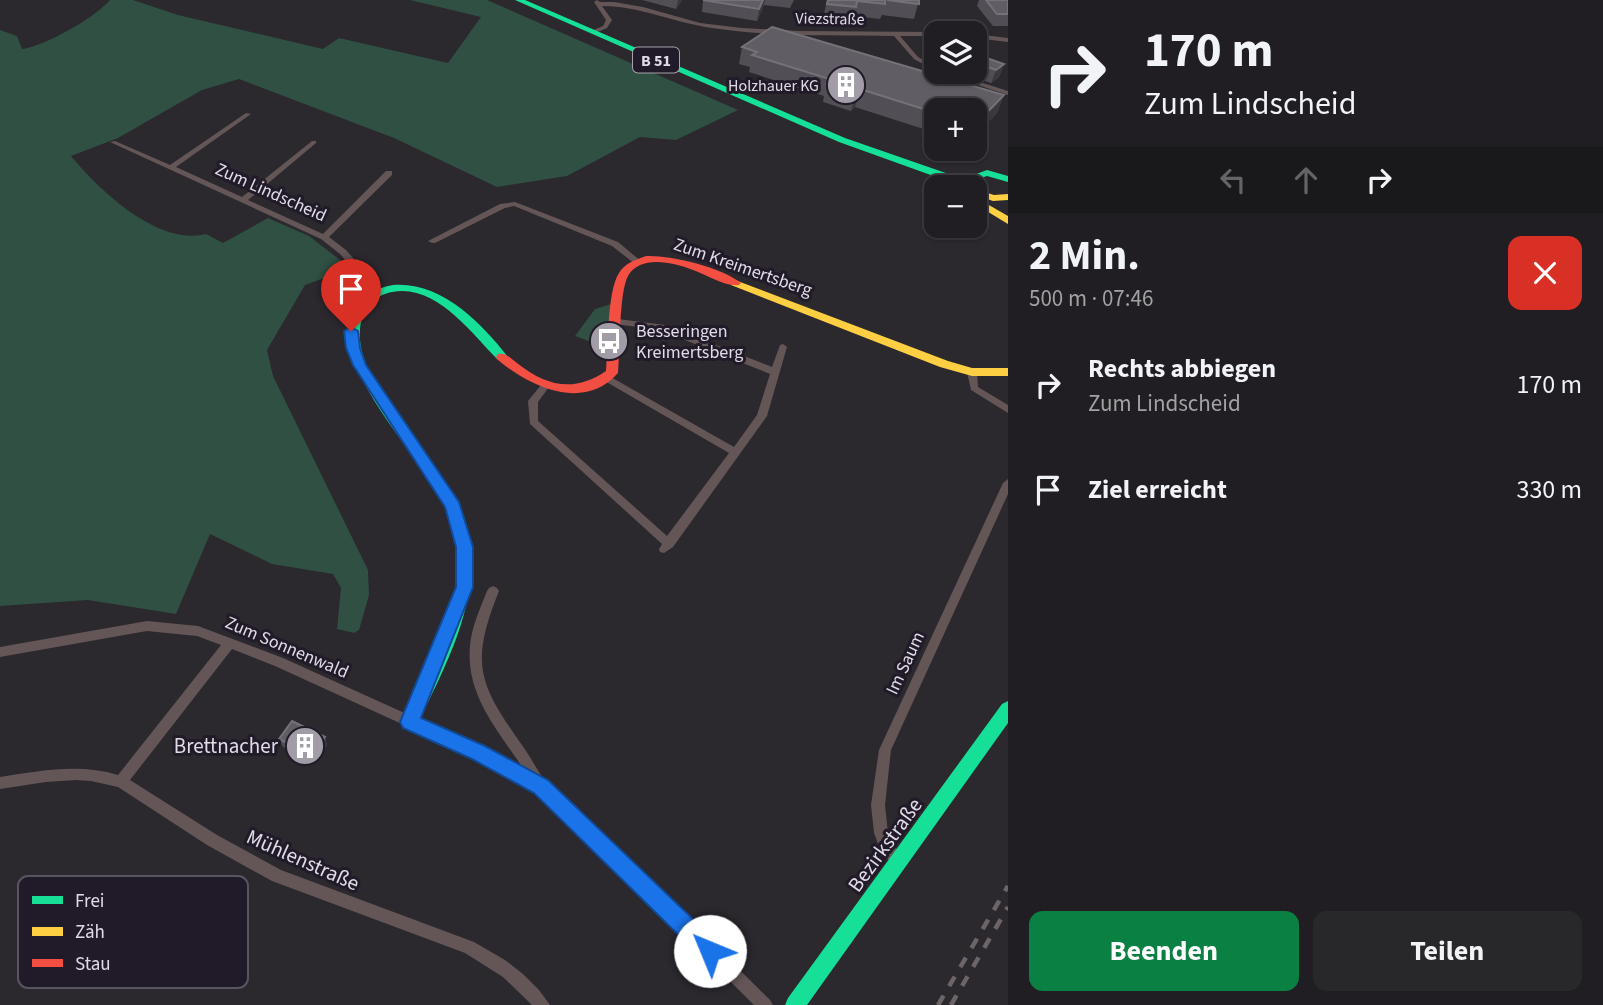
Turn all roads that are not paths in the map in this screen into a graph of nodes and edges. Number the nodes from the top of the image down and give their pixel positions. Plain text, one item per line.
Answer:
1 (519, 0) edge
2 (597, 2) edge
3 (599, 29) junction
4 (896, 34) junction
5 (924, 34) edge
6 (987, 37) edge
7 (1008, 40) edge
8 (924, 62) edge
9 (980, 84) edge
10 (1008, 93) edge
11 (248, 114) dead end
12 (113, 142) dead end
13 (314, 142) dead end
14 (883, 156) junction
15 (170, 168) junction
16 (389, 173) dead end
17 (925, 175) edge
18 (940, 175) edge
19 (985, 175) edge
20 (1008, 179) edge
21 (987, 194) edge
22 (244, 200) junction
23 (1004, 203) edge
24 (987, 208) edge
25 (1008, 221) edge
26 (324, 237) junction
27 (432, 241) dead end
28 (638, 262) junction
29 (378, 292) junction
30 (618, 322) junction
31 (783, 347) dead end
32 (775, 372) junction
33 (972, 372) junction
34 (1008, 372) edge
35 (606, 378) junction
36 (544, 387) junction
37 (1008, 410) edge
38 (735, 452) junction
39 (1008, 483) edge
40 (492, 591) dead end
41 (229, 644) junction
42 (0, 652) edge
43 (1008, 709) edge
44 (410, 722) junction
45 (121, 782) junction
46 (0, 783) edge
47 (541, 787) junction
48 (899, 862) junction
49 (542, 1005) edge
50 (765, 1005) edge
51 (795, 1005) edge

1 - 3 street, B 51
2 - 3 street
2 - 4 street, Viezstraße
3 - 14 street, B 51
4 - 5 street, Viezstraße
4 - 8 street
6 - 7 street
9 - 10 street
11 - 15 street
12 - 15 street, Zum Lindscheid
13 - 22 street
14 - 17 street, B 51
14 - 18 street, B 51
15 - 22 street, Zum Lindscheid
16 - 26 street
19 - 20 street
21 - 23 street
22 - 26 street, Zum Lindscheid
24 - 25 street
26 - 29 street, Zum Lindscheid
27 - 28 street
28 - 30 street
28 - 33 street, Zum Kreimertsberg
29 - 36 street
29 - 44 street
30 - 32 street
30 - 35 street
31 - 32 street
32 - 38 street
33 - 34 street, Zum Kreimertsberg
33 - 37 street
35 - 36 street
35 - 38 street
36 - 38 street
39 - 48 street, Im Saum
40 - 47 street, Zum Sonnenwald
41 - 42 street, Zum Sonnenwald
41 - 44 street, Zum Sonnenwald
41 - 45 street
43 - 48 street, Bezirkstraße
44 - 47 street, Zum Sonnenwald
45 - 46 street, Mühlenstraße
45 - 49 street, Mühlenstraße
47 - 50 street, Zum Sonnenwald
48 - 51 street, Bezirkstraße

